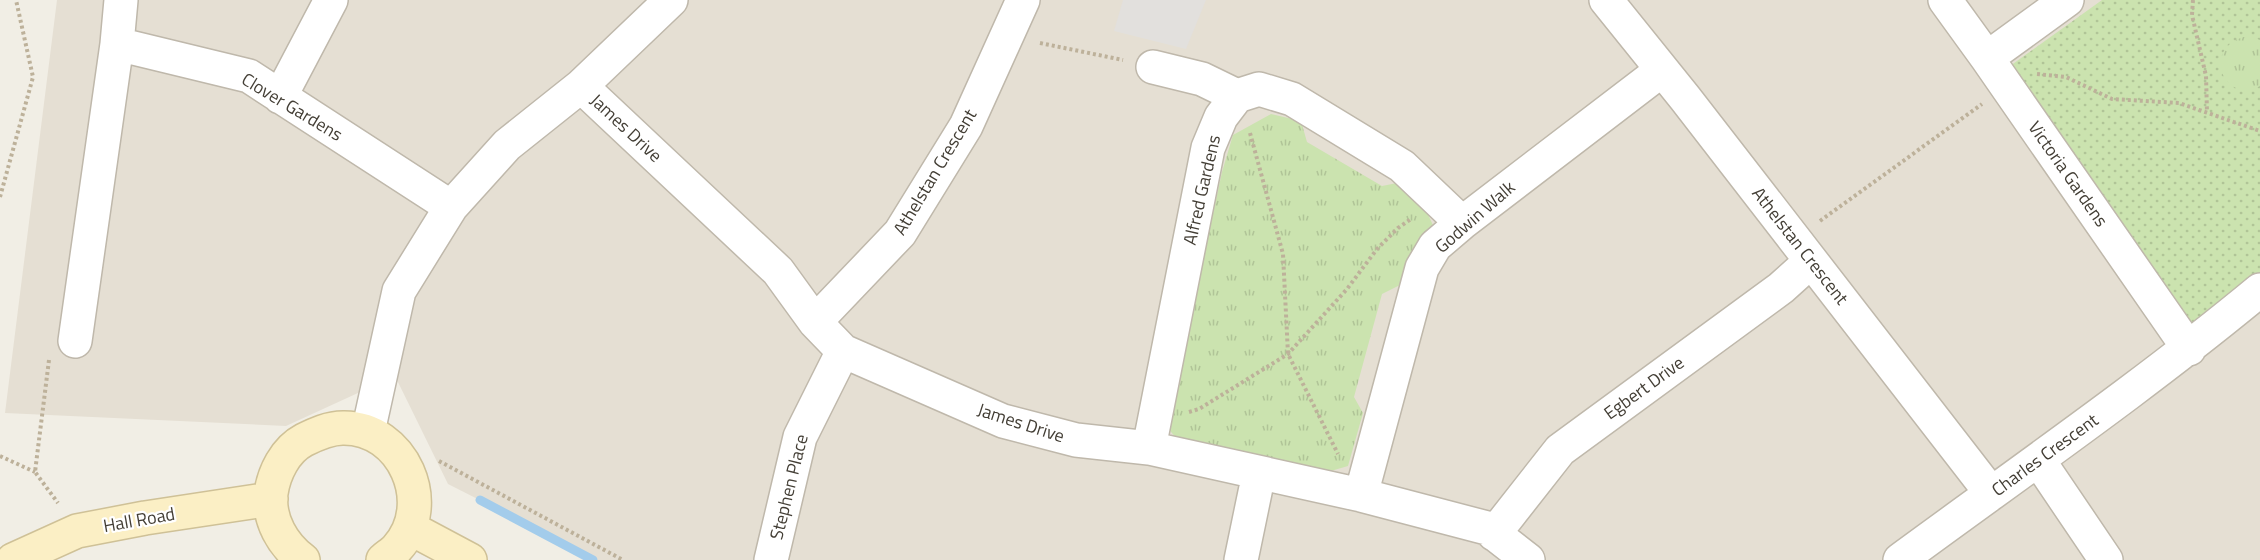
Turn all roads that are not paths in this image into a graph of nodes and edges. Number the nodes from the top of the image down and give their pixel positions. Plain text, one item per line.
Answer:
1 (121, 0) edge
2 (331, 0) edge
3 (671, 0) edge
4 (1023, 0) edge
5 (1606, 0) edge
6 (1945, 0) edge
7 (2067, 0) edge
8 (117, 44) junction
9 (1153, 67) road end
10 (1662, 70) junction
11 (1996, 71) junction
12 (581, 86) junction
13 (1237, 96) junction
14 (280, 97) junction
15 (451, 207) junction
16 (1462, 223) junction
17 (1803, 250) junction
18 (2260, 290) edge
19 (815, 322) junction
20 (75, 340) dead end
21 (2189, 349) junction
22 (843, 351) junction
23 (368, 432) junction
24 (1151, 435) junction
25 (2039, 461) junction
26 (1259, 473) junction
27 (1991, 493) junction
28 (1361, 495) junction
29 (271, 499) junction
30 (410, 528) junction
31 (1494, 534) junction
32 (13, 560) edge
33 (303, 560) edge
34 (382, 560) edge
35 (470, 560) edge
36 (771, 560) edge
37 (1241, 560) edge
38 (1528, 560) edge
39 (1900, 560) edge
40 (2106, 560) edge

1 - 8 street
2 - 14 street
3 - 12 street
4 - 19 street, Athelstan Crescent
5 - 10 street, Athelstan Crescent
6 - 11 street, Victoria Gardens
7 - 11 street
8 - 14 street, Clover Gardens
8 - 20 street
9 - 13 street
10 - 16 street, Godwin Walk
10 - 17 street, Athelstan Crescent
11 - 21 street, Victoria Gardens
12 - 15 street
12 - 19 street, James Drive
13 - 16 street
13 - 24 street, Alfred Gardens
14 - 15 street, Clover Gardens
15 - 23 street
16 - 28 street, Godwin Walk
17 - 27 street, Athelstan Crescent
17 - 31 street, Egbert Drive
18 - 21 street, Charles Crescent
19 - 22 street, James Drive
21 - 25 street, Charles Crescent
22 - 24 street, James Drive
22 - 36 street, Stephen Place
23 - 29 street
23 - 30 street
24 - 26 street, James Drive
25 - 27 street, Charles Crescent
25 - 40 street
26 - 28 street, James Drive
26 - 37 street
27 - 39 street, Charles Crescent
28 - 31 street, James Drive
29 - 32 street, Hall Road
29 - 33 street
30 - 34 street
30 - 35 street
31 - 38 street, James Drive

